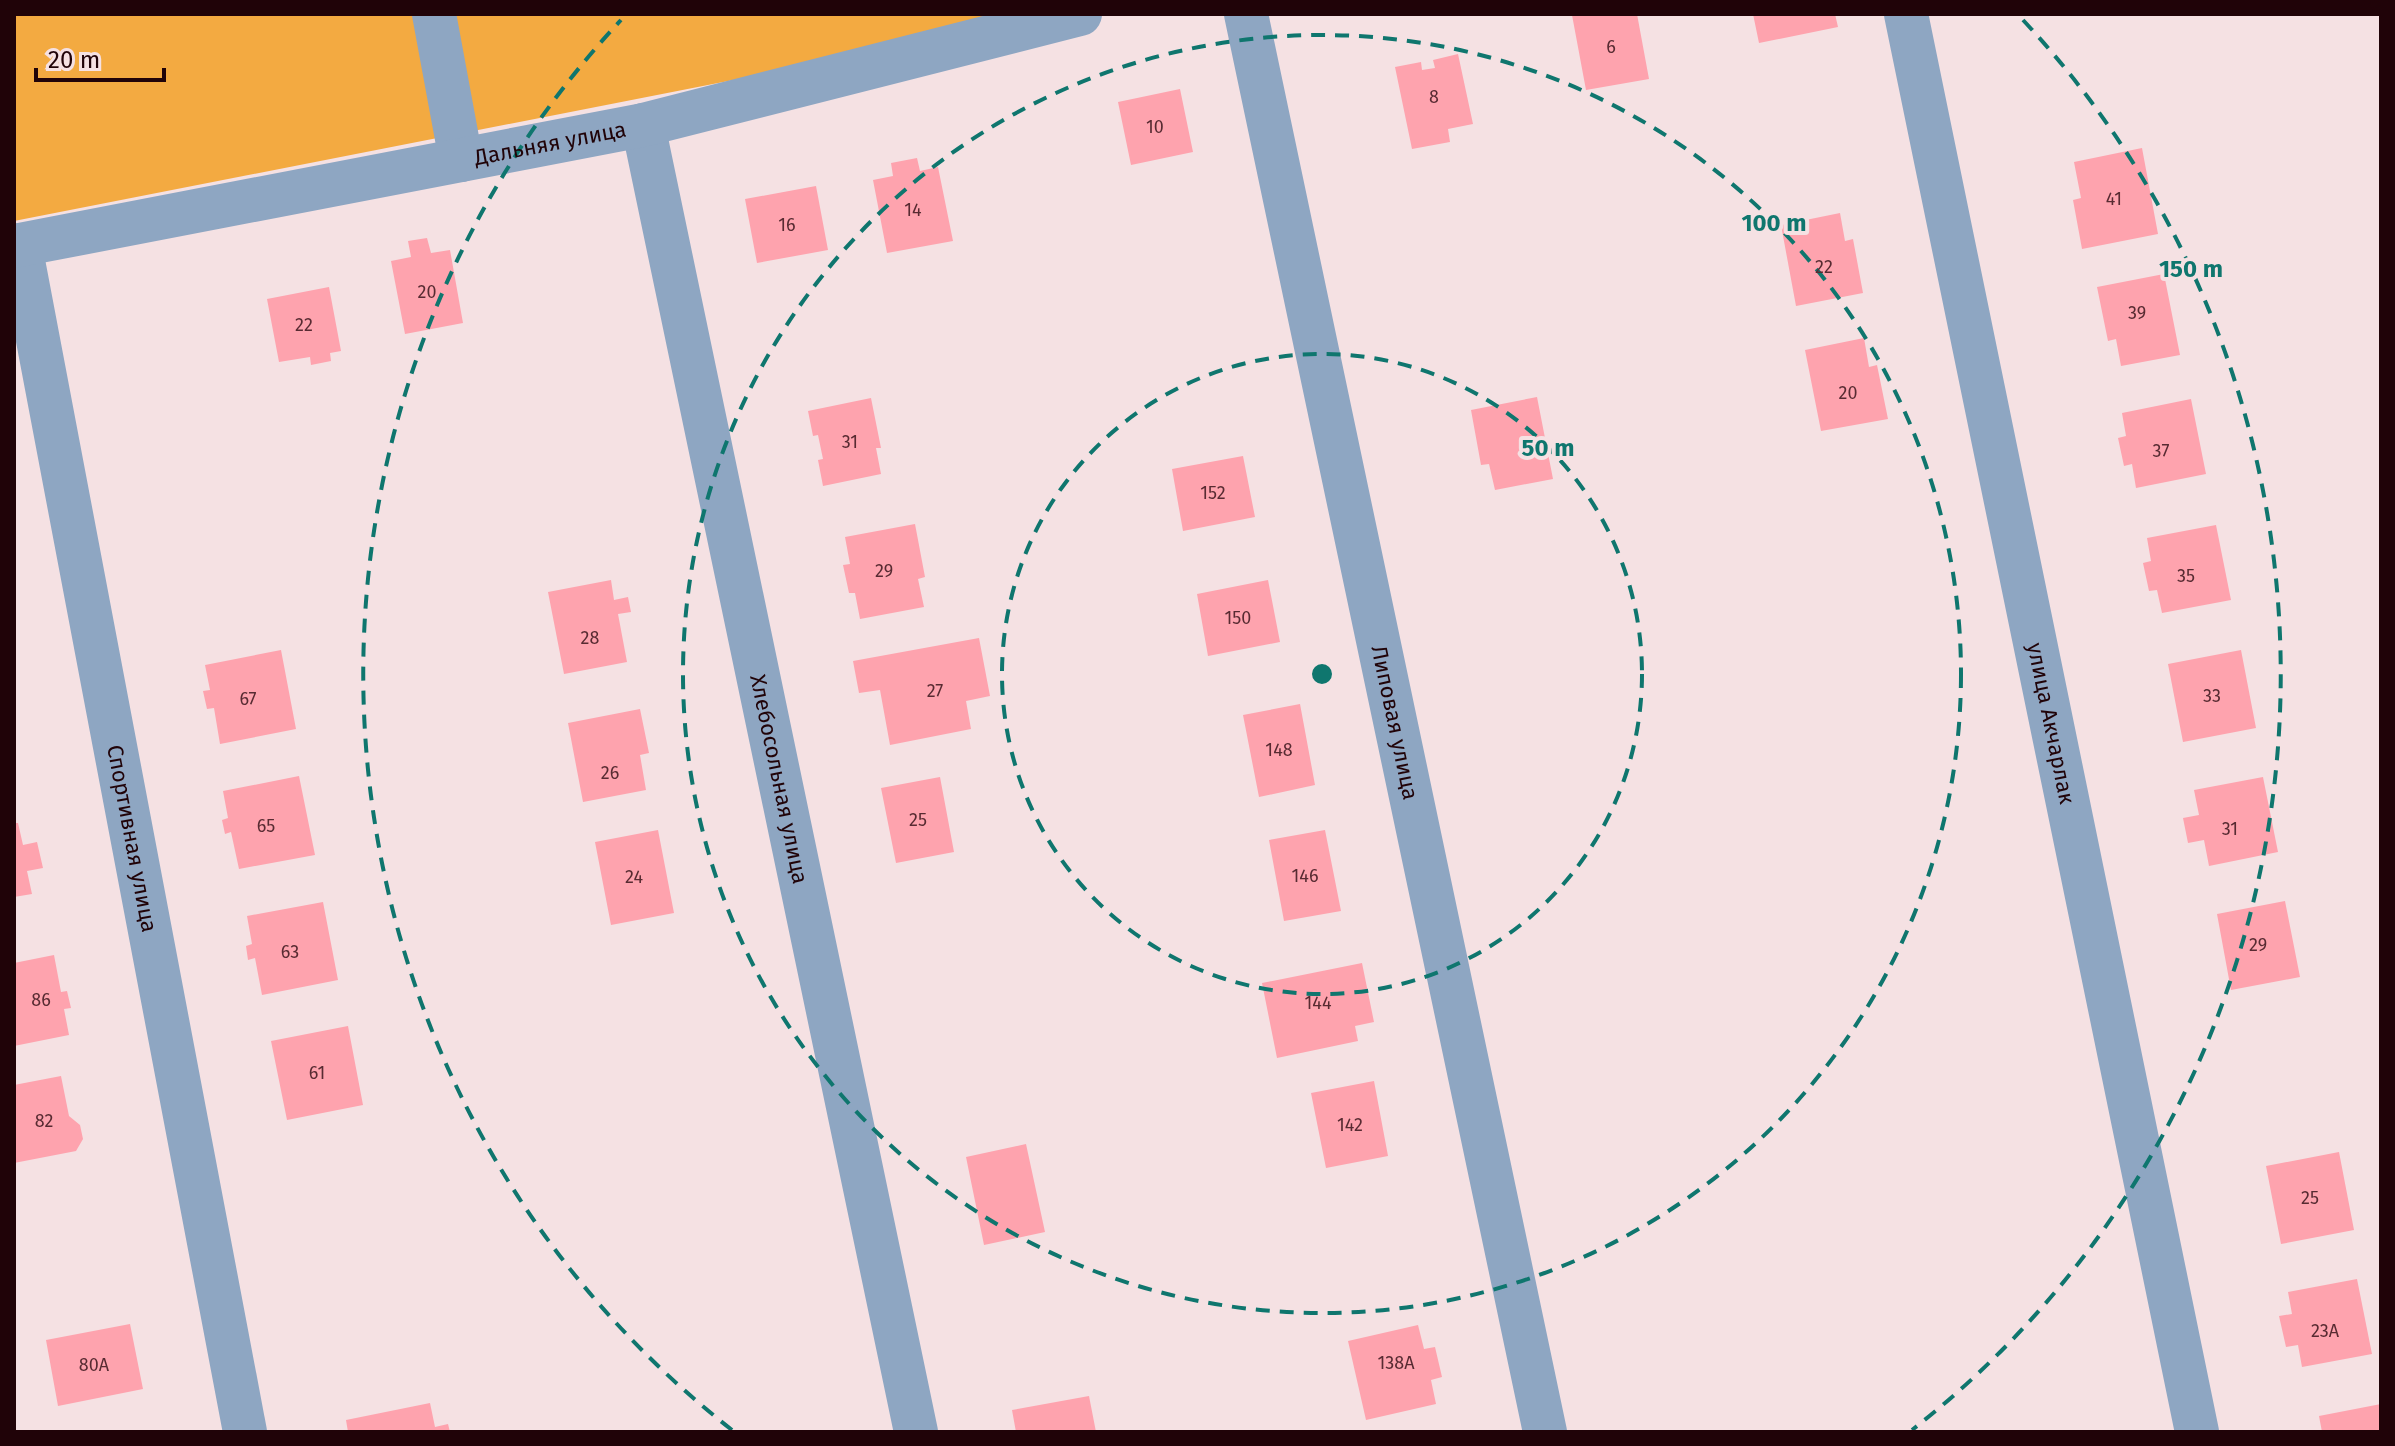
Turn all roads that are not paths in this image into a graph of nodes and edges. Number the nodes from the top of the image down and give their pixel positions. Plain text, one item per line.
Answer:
1 (434, 14) edge
2 (1246, 14) edge
3 (1906, 14) edge
4 (1075, 15) edge
5 (643, 125) junction
6 (461, 160) junction
7 (17, 246) edge
8 (245, 1432) edge
9 (916, 1432) edge
10 (1545, 1432) edge
11 (2197, 1432) edge

1 - 6 street
2 - 10 street, Липовая улица
3 - 11 street, улица Акчарлак
4 - 5 street, Дальняя улица
5 - 6 street, Дальняя улица
5 - 9 street, Хлебосольная улица
6 - 7 street, Дальняя улица
7 - 8 street, Спортивная улица

